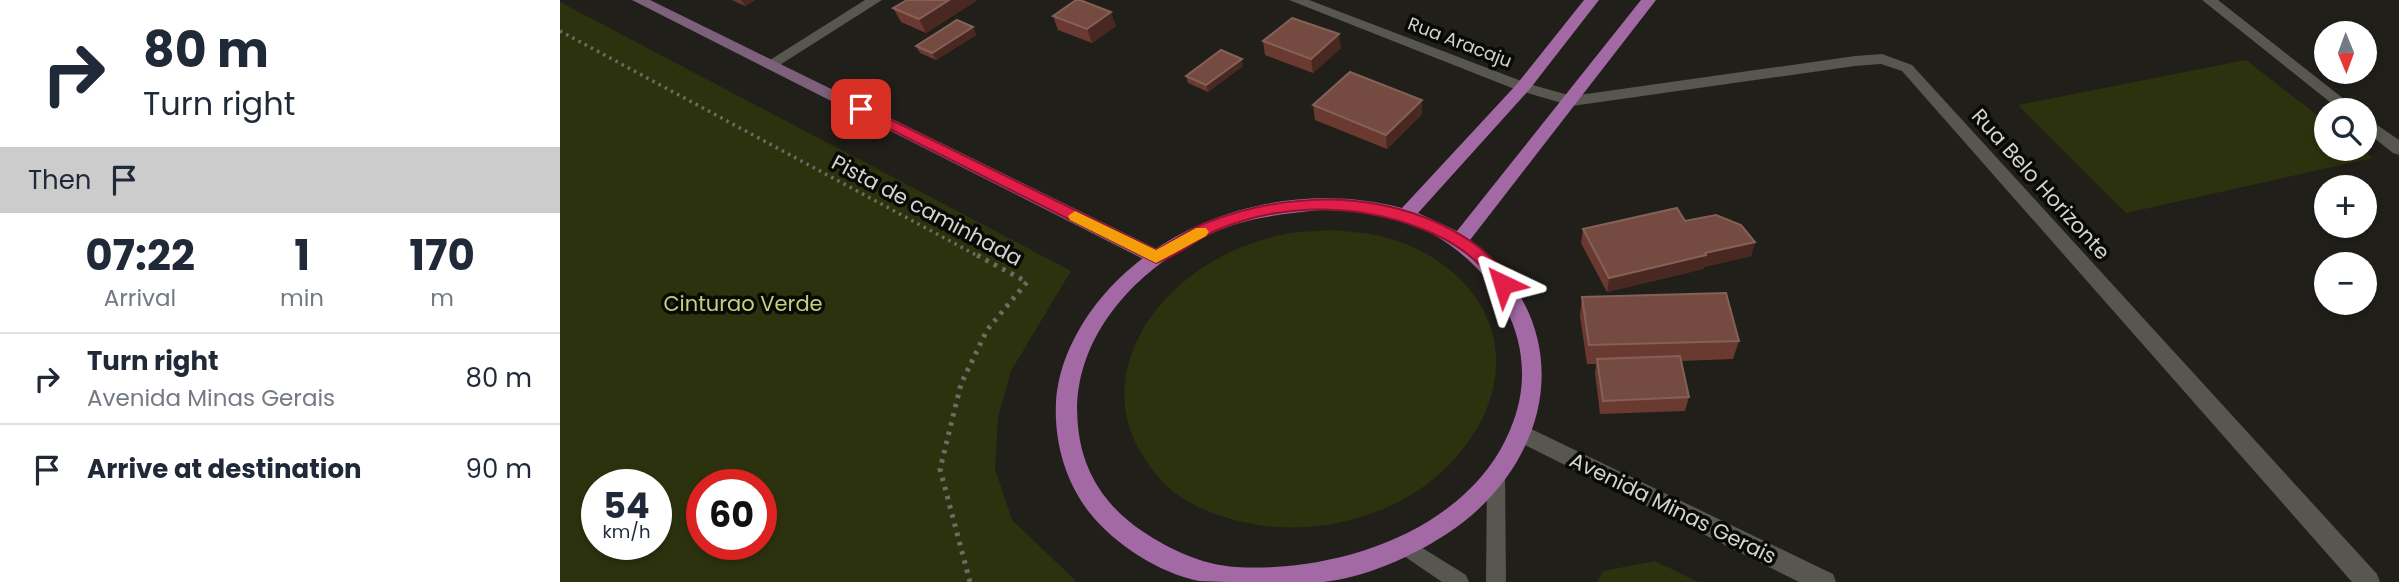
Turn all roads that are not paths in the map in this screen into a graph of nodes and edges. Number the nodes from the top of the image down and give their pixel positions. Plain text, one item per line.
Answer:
1 (639, 0) edge
2 (876, 0) edge
3 (1296, 0) edge
4 (1592, 0) edge
5 (1649, 0) edge
6 (2211, 0) edge
7 (769, 65) junction
8 (1523, 87) junction
9 (2335, 98) edge
10 (1572, 101) junction
11 (2377, 131) edge
12 (2399, 149) edge
13 (1406, 215) junction
14 (1460, 240) junction
15 (1156, 257) junction
16 (1521, 433) junction
17 (1496, 476) junction
18 (1408, 548) junction
19 (1346, 576) edge
20 (1234, 580) edge
21 (1459, 582) edge
22 (1496, 582) edge
23 (1824, 582) edge
24 (2368, 582) edge

1 - 7 main road
2 - 7 street
3 - 8 street, Rua Aracaju
4 - 8 main road
5 - 10 main road
6 - 9 street
7 - 15 main road
8 - 10 street, Rua Aracaju
8 - 13 main road
10 - 14 main road
10 - 24 street, Rua Belo Horizonte
11 - 12 street
13 - 14 main road
13 - 15 main road
14 - 16 main road
15 - 20 main road
16 - 17 main road
16 - 23 street, Avenida Minas Gerais
17 - 18 main road
17 - 22 lane
18 - 19 main road
18 - 21 lane
19 - 20 main road

